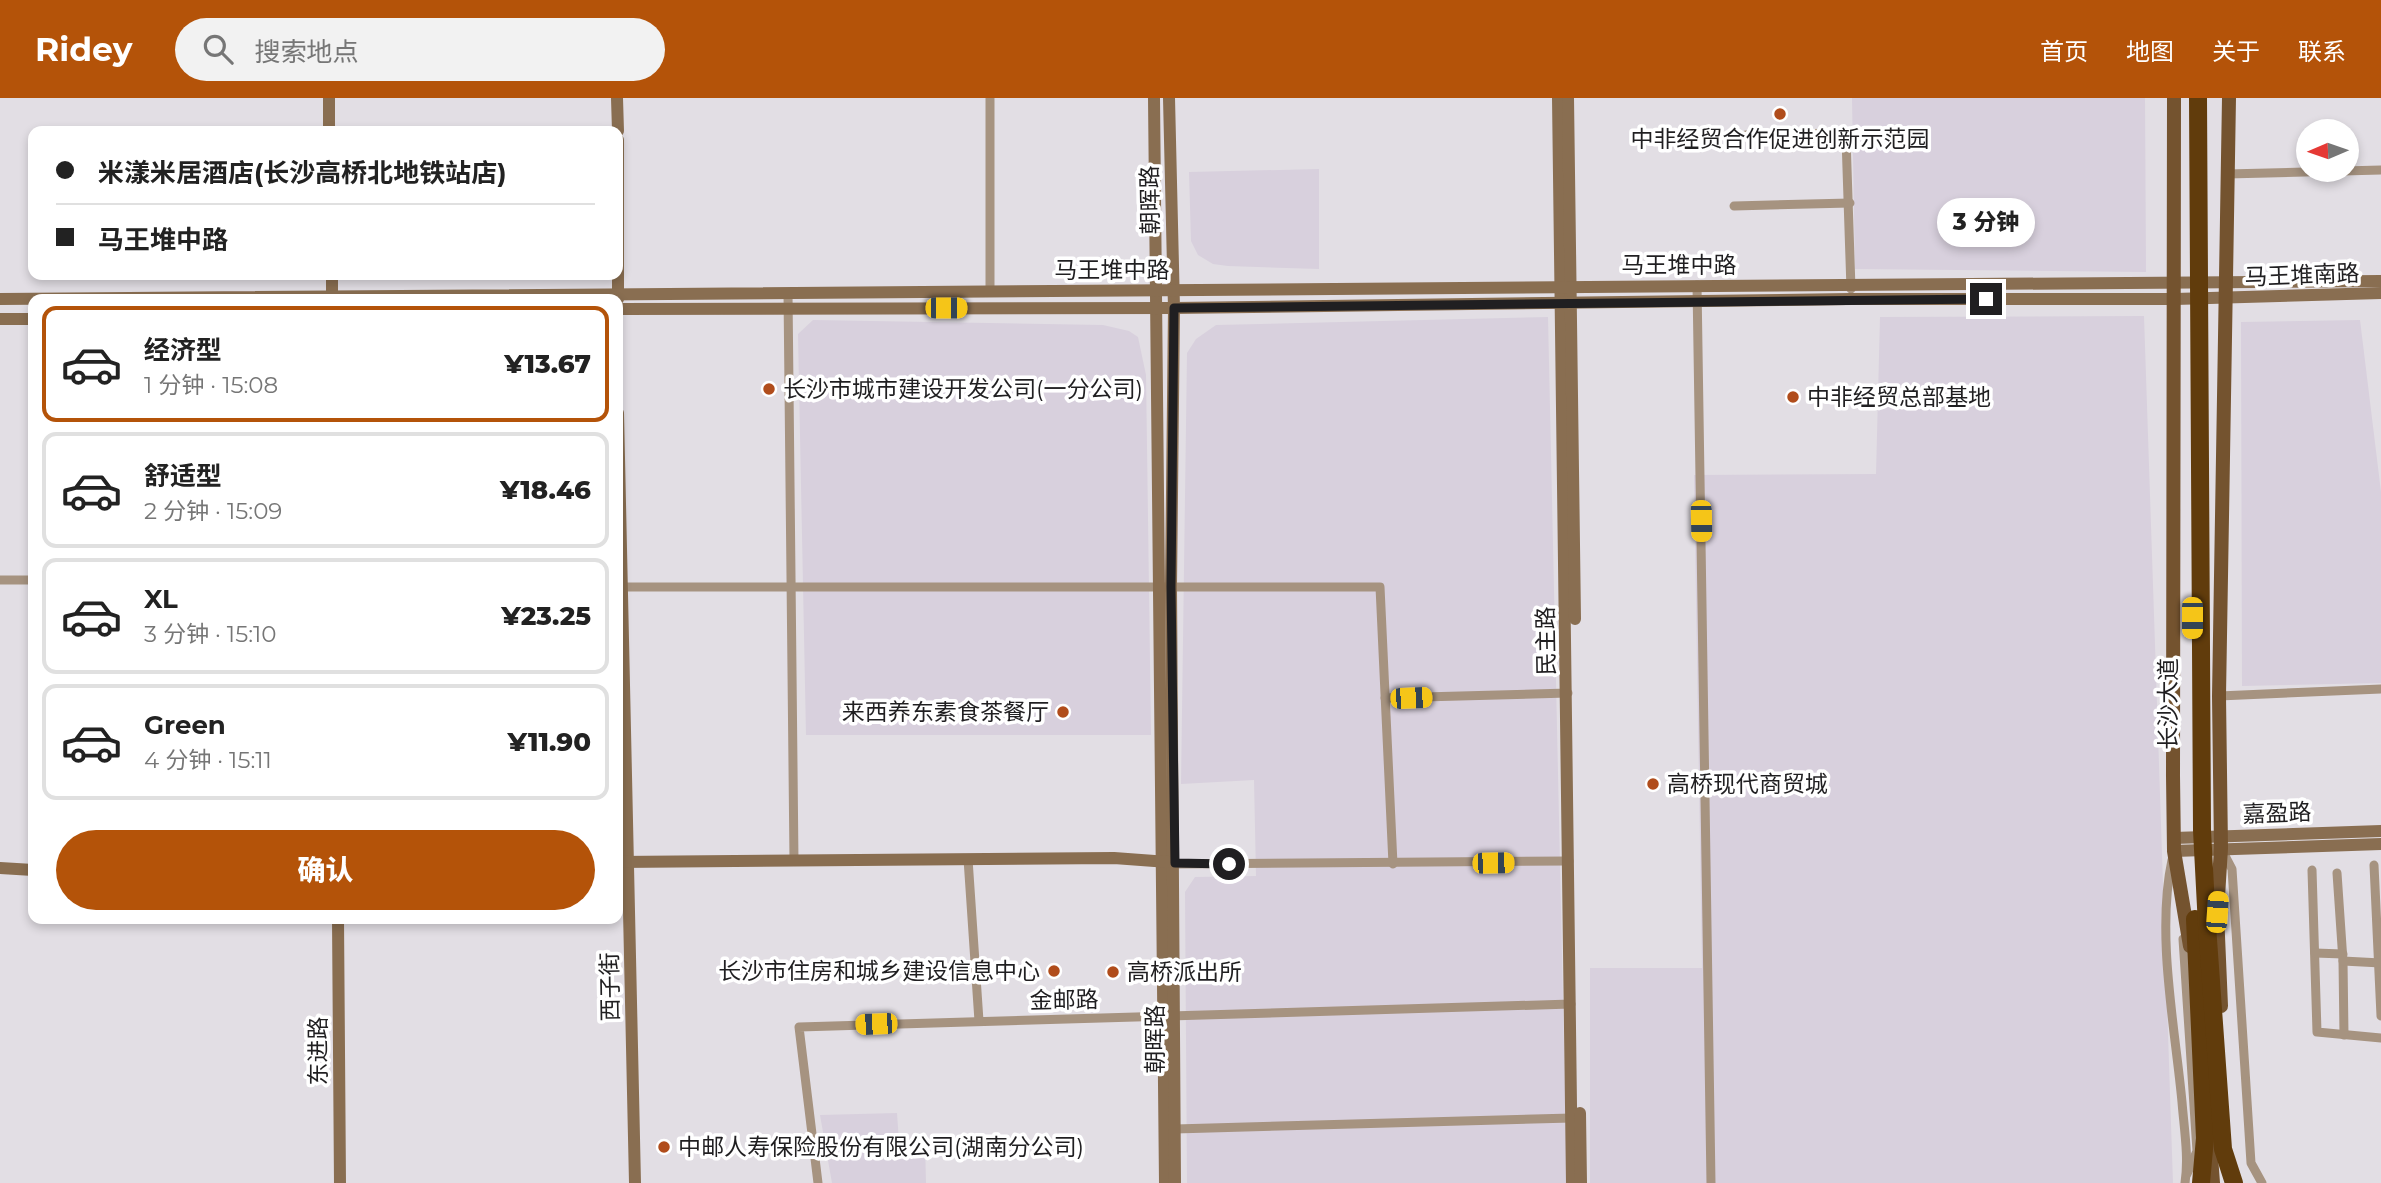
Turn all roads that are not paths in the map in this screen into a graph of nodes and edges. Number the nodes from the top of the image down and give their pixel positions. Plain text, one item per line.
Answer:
1 (329, 98) edge
2 (617, 98) edge
3 (990, 98) edge
4 (1153, 98) edge
5 (1169, 98) edge
6 (1558, 98) edge
7 (1568, 98) edge
8 (2174, 98) edge
9 (2189, 98) edge
10 (2199, 98) edge
11 (2229, 98) edge
12 (330, 126) edge
13 (618, 126) edge
14 (1745, 135) dead end
15 (2381, 170) edge
16 (2227, 174) junction
17 (1850, 204) junction
18 (1734, 206) dead end
19 (2381, 281) edge
20 (1851, 284) junction
21 (1697, 285) junction
22 (1566, 287) junction
23 (1157, 290) junction
24 (1172, 290) junction
25 (2224, 290) junction
26 (990, 291) junction
27 (2174, 291) junction
28 (789, 293) junction
29 (2381, 293) edge
30 (623, 297) edge
31 (0, 299) edge
32 (28, 299) edge
33 (1850, 299) junction
34 (1698, 301) junction
35 (1566, 302) junction
36 (789, 308) junction
37 (1156, 308) junction
38 (1174, 308) junction
39 (623, 309) edge
40 (28, 318) edge
41 (0, 319) edge
42 (0, 580) edge
43 (28, 580) edge
44 (793, 584) junction
45 (623, 587) edge
46 (1165, 587) junction
47 (2381, 689) edge
48 (1568, 693) junction
49 (2219, 696) junction
50 (1385, 698) junction
51 (2381, 831) edge
52 (2221, 842) junction
53 (2381, 844) edge
54 (2174, 845) junction
55 (968, 859) junction
56 (1160, 860) junction
57 (794, 861) junction
58 (623, 862) edge
59 (1569, 862) junction
60 (1175, 863) junction
61 (1392, 864) junction
62 (2374, 865) dead end
63 (0, 869) edge
64 (28, 870) edge
65 (2312, 870) dead end
66 (2337, 873) dead end
67 (2181, 902) junction
68 (2201, 923) junction
69 (338, 924) edge
70 (2315, 953) junction
71 (2343, 958) junction
72 (2381, 963) edge
73 (2196, 982) junction
74 (1572, 1003) junction
75 (2381, 1016) edge
76 (1170, 1018) junction
77 (979, 1021) junction
78 (2344, 1035) junction
79 (2381, 1038) edge
80 (2218, 1071) junction
81 (2198, 1085) junction
82 (1572, 1118) junction
83 (1175, 1129) junction
84 (2223, 1149) junction
85 (2204, 1179) edge
86 (340, 1183) edge
87 (635, 1183) edge
88 (818, 1183) edge
89 (1165, 1183) edge
90 (1175, 1183) edge
91 (1572, 1183) edge
92 (1581, 1183) edge
93 (1711, 1183) edge
94 (2234, 1183) edge
95 (2262, 1183) edge

1 - 12 street
2 - 13 street
3 - 26 street
4 - 23 street, 朝晖路
5 - 24 street, 朝晖路
6 - 22 street, 民主路
7 - 22 street, 民主路
8 - 27 main road
9 - 68 highway, 长沙大道
10 - 68 highway, 长沙大道, bridge
11 - 16 main road
14 - 17 street
15 - 16 street
16 - 25 main road
17 - 18 street
17 - 20 street
19 - 25 street, 马王堆南路
20 - 21 street, 马王堆中路
20 - 27 street, 马王堆中路
20 - 33 street
21 - 22 street, 马王堆中路
21 - 34 street
22 - 24 street, 马王堆中路
22 - 35 street, 民主路
23 - 24 street, 马王堆中路
23 - 26 street, 马王堆中路
23 - 37 street, 朝晖路
24 - 38 street, 朝晖路
25 - 27 street, 马王堆中路
25 - 29 street, 马王堆南路
25 - 49 main road
26 - 28 street, 马王堆中路
27 - 33 street, 马王堆中路
27 - 54 main road
28 - 30 street, 马王堆中路
28 - 36 street
31 - 32 street, 马王堆中路
33 - 34 street, 马王堆中路
34 - 35 street, 马王堆中路
34 - 93 street
35 - 38 street, 马王堆中路
35 - 48 street, 民主路
35 - 92 street, 民主路
36 - 37 street, 马王堆中路
36 - 39 street, 马王堆中路
36 - 44 street
37 - 38 street, 马王堆中路
37 - 46 street, 朝晖路
38 - 46 street, 朝晖路
40 - 41 street
42 - 43 street
44 - 45 street
44 - 46 street
44 - 57 street
46 - 50 street
46 - 56 street, 朝晖路
46 - 60 street, 朝晖路
47 - 49 street
48 - 50 street
48 - 59 street, 民主路
49 - 52 main road
50 - 61 street
51 - 52 street, 嘉盈路
52 - 53 street, 嘉盈路
52 - 54 street, 嘉盈路
52 - 80 main road
52 - 95 street
54 - 67 main road
54 - 85 street
55 - 56 street
55 - 57 street
55 - 77 street
56 - 60 street
56 - 76 street, 朝晖路
57 - 58 street
58 - 87 street, 西子街
59 - 61 street
59 - 74 street, 民主路
60 - 61 street
60 - 76 street, 朝晖路
62 - 72 street
63 - 64 street
65 - 70 street
66 - 71 street
67 - 73 main road
67 - 81 street
68 - 73 highway, 长沙大道
68 - 80 highway, 长沙大道
69 - 86 street, 东进路
70 - 71 street
70 - 78 street
71 - 72 street
71 - 78 street
72 - 75 street
73 - 81 highway, 长沙大道
74 - 76 street, 金邮路
74 - 82 street, 民主路
76 - 77 street, 金邮路
76 - 83 street, 朝晖路
76 - 89 street, 朝晖路
77 - 88 street, 金邮路
78 - 79 street
80 - 84 highway, 长沙大道
81 - 85 highway, 长沙大道
82 - 83 street
82 - 91 street, 民主路
83 - 90 street, 朝晖路
84 - 85 main road
84 - 94 highway, 长沙大道

